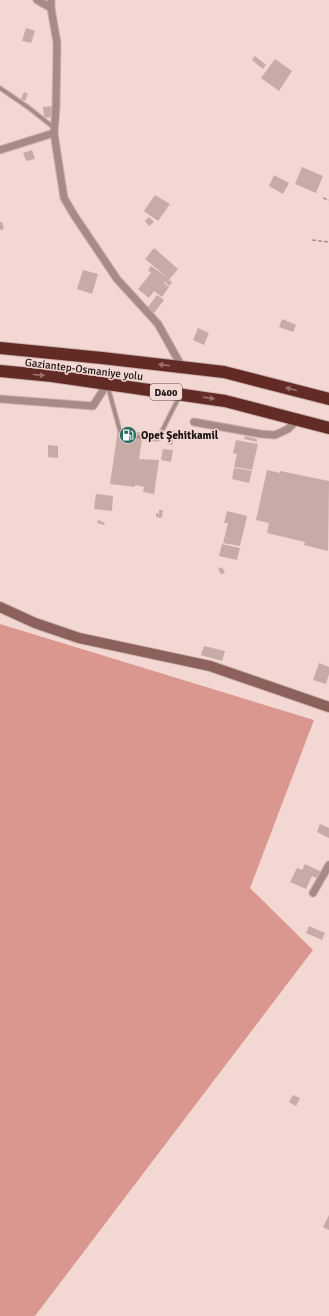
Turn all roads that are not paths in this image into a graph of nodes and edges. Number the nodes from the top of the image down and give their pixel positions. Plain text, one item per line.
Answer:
1 (37, 0) edge
2 (51, 0) edge
3 (51, 8) junction
4 (0, 88) edge
5 (54, 130) junction
6 (0, 150) edge
7 (0, 348) edge
8 (182, 367) junction
9 (0, 372) edge
10 (107, 384) junction
11 (180, 394) junction
12 (0, 399) edge
13 (329, 399) edge
14 (298, 420) junction
15 (194, 422) dead end
16 (329, 428) edge
17 (0, 607) edge
18 (329, 707) edge
19 (329, 865) edge
20 (313, 893) dead end

1 - 3 street
2 - 3 street
3 - 5 street
4 - 5 lane
5 - 6 street
5 - 8 street
8 -> 7 highway, Gaziantep-Osmaniye yolu
13 -> 8 highway, Gaziantep-Osmaniye yolu
9 -> 10 highway, Gaziantep-Osmaniye yolu / D400
10 - 11 highway, Gaziantep-Osmaniye yolu / D400
10 - 11 lane
10 - 12 street
11 -> 14 highway, Gaziantep-Osmaniye yolu / D400
14 - 15 street
14 - 16 highway, Gaziantep-Osmaniye yolu / D400
17 - 18 street
19 - 20 street

